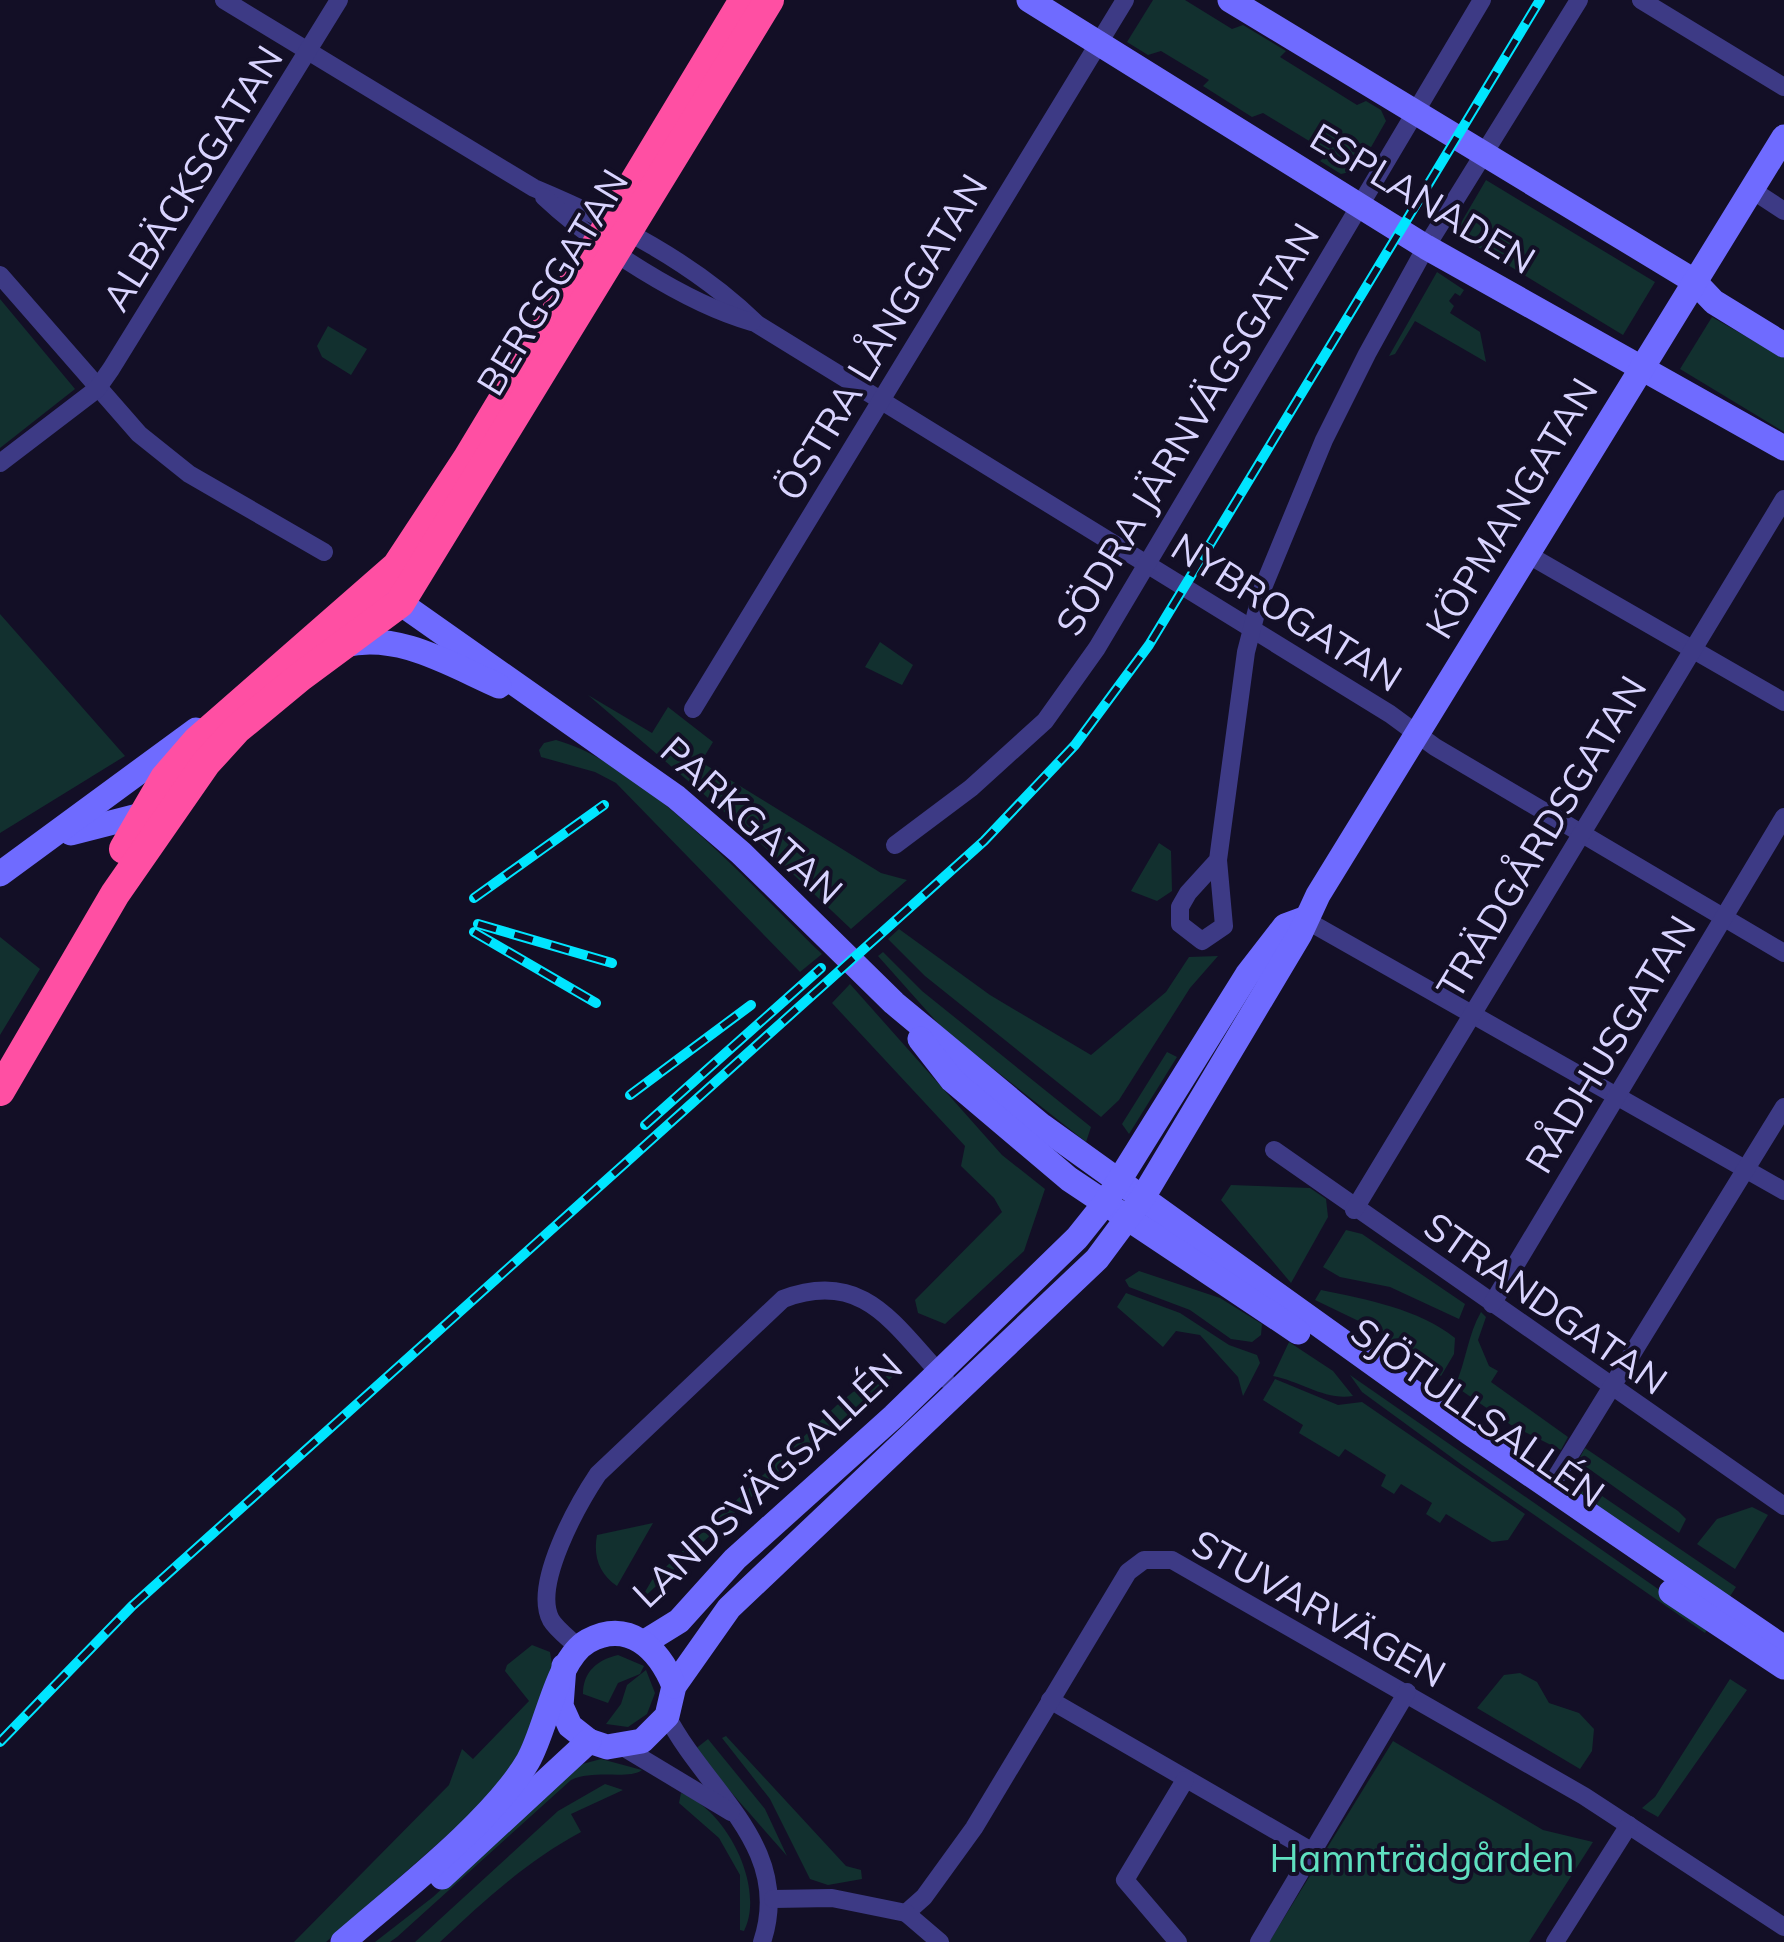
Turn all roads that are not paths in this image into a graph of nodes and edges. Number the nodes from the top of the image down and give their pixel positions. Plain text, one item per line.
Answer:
1 (224, 0) edge
2 (340, 0) edge
3 (744, 0) edge
4 (769, 0) edge
5 (1029, 0) edge
6 (1125, 0) edge
7 (1230, 0) edge
8 (1482, 0) edge
9 (1579, 0) edge
10 (1642, 0) edge
11 (1099, 44) junction
12 (309, 51) junction
13 (1784, 87) edge
14 (1414, 112) junction
15 (1784, 138) edge
16 (1485, 155) junction
17 (1752, 190) junction
18 (1358, 204) junction
19 (1784, 210) edge
20 (614, 237) junction
21 (1426, 248) junction
22 (0, 275) edge
23 (1694, 281) junction
24 (1784, 345) edge
25 (1640, 369) junction
26 (97, 388) junction
27 (880, 399) junction
28 (1784, 448) edge
29 (0, 463) edge
30 (1784, 499) edge
31 (324, 552) dead end
32 (1527, 554) junction
33 (1145, 563) junction
34 (389, 593) junction
35 (1250, 628) junction
36 (342, 646) junction
37 (408, 646) junction
38 (1692, 649) junction
39 (256, 686) junction
40 (1784, 702) edge
41 (549, 708) junction
42 (692, 709) dead end
43 (1420, 733) junction
44 (156, 811) junction
45 (1784, 817) edge
46 (1582, 834) junction
47 (52, 839) junction
48 (895, 845) dead end
49 (1218, 860) dead end
50 (0, 874) edge
51 (1304, 918) junction
52 (1723, 918) junction
53 (1784, 953) edge
54 (894, 1002) junction
55 (1472, 1014) junction
56 (0, 1090) edge
57 (1616, 1096) junction
58 (1784, 1108) edge
59 (1274, 1150) dead end
60 (1746, 1169) junction
61 (1119, 1180) junction
62 (1784, 1190) edge
63 (1142, 1197) junction
64 (1105, 1203) junction
65 (1354, 1210) junction
66 (1127, 1220) junction
67 (1492, 1304) junction
68 (948, 1381) junction
69 (1612, 1387) junction
70 (1550, 1487) junction
71 (1784, 1506) edge
72 (645, 1642) junction
73 (1784, 1648) edge
74 (572, 1657) junction
75 (1784, 1667) edge
76 (674, 1686) junction
77 (1407, 1692) junction
78 (1050, 1700) junction
79 (667, 1716) junction
80 (589, 1742) junction
81 (623, 1748) junction
82 (1185, 1780) junction
83 (731, 1812) junction
84 (1629, 1825) junction
85 (1313, 1852) junction
86 (773, 1899) junction
87 (906, 1913) junction
88 (1784, 1928) edge
89 (343, 1942) edge
90 (366, 1942) edge
91 (762, 1942) edge
92 (940, 1942) edge
93 (1178, 1942) edge
94 (1259, 1942) edge
95 (1555, 1942) edge

1 - 12 street, NYBROGATAN
2 - 12 street, ALBÄCKSGATAN
3 - 20 highway, BERGSGATAN
4 - 20 highway, BERGSGATAN
5 - 11 main road, ESPLANADEN
6 - 11 street, ÖSTRA LÅNGGATAN
7 - 14 main road, ESPLANADEN
8 - 14 street, SÖDRA JÄRNVÄGSGATAN
9 - 16 street
10 - 13 street
11 - 18 main road, ESPLANADEN
11 - 27 street, ÖSTRA LÅNGGATAN
12 - 20 street, NYBROGATAN
12 - 26 street, ALBÄCKSGATAN
14 - 16 main road, ESPLANADEN
14 - 18 street, SÖDRA JÄRNVÄGSGATAN
15 - 17 main road, KÖPMANGATAN
16 - 21 street
16 - 23 main road, ESPLANADEN
17 - 19 street
17 - 23 main road, KÖPMANGATAN
18 - 21 main road, ESPLANADEN
18 - 33 street, SÖDRA JÄRNVÄGSGATAN
20 - 27 street, NYBROGATAN
20 - 34 highway, BERGSGATAN
21 - 25 main road, ESPLANADEN
21 - 35 street
22 - 26 street
23 - 24 main road, ESPLANADEN
23 - 25 main road, KÖPMANGATAN
25 - 28 main road, ESPLANADEN
25 - 32 main road, KÖPMANGATAN
26 - 29 street
26 - 31 street
27 - 33 street, NYBROGATAN
27 - 42 street, ÖSTRA LÅNGGATAN
30 - 38 street, TRÄDGÅRDSGATAN
32 - 38 street
32 - 43 main road, KÖPMANGATAN
33 - 35 street, NYBROGATAN
33 - 48 street, SÖDRA JÄRNVÄGSGATAN
34 - 36 highway
34 - 37 main road, PARKGATAN
34 - 39 highway
34 - 41 main road, PARKGATAN
35 - 43 street, NYBROGATAN
35 - 49 street
36 - 37 main road, PARKGATAN
36 - 44 highway
37 - 41 main road, PARKGATAN
38 - 40 street
38 - 46 street, TRÄDGÅRDSGATAN
39 - 44 highway
39 - 47 main road
41 - 54 main road, PARKGATAN
43 - 46 street, NYBROGATAN
43 - 51 main road, KÖPMANGATAN
44 - 47 main road
44 - 56 highway
45 - 52 street, RÅDHUSGATAN
46 - 52 street, NYBROGATAN
46 - 55 street, TRÄDGÅRDSGATAN
47 - 50 main road
51 - 55 street
51 - 61 main road, KÖPMANGATAN
51 - 63 main road, KÖPMANGATAN
52 - 53 street, NYBROGATAN
52 - 57 street, RÅDHUSGATAN
54 - 61 main road, PARKGATAN
54 - 64 main road, PARKGATAN
55 - 57 street
55 - 65 street, TRÄDGÅRDSGATAN
57 - 60 street
57 - 67 street, RÅDHUSGATAN
58 - 60 street
59 - 65 street, STRANDGATAN
60 - 62 street
60 - 69 street
61 - 63 main road
61 - 64 main road, LANDSVÄGSALLÉN
63 - 66 main road, LANDSVÄGSALLÉN
63 - 70 main road, SJÖTULLSALLÉN
64 - 66 main road
64 - 68 main road, LANDSVÄGSALLÉN
65 - 67 street, STRANDGATAN
66 - 68 main road, LANDSVÄGSALLÉN
66 - 75 main road, SJÖTULLSALLÉN
67 - 69 street, STRANDGATAN
68 - 72 main road, LANDSVÄGSALLÉN
68 - 74 street
68 - 76 main road, LANDSVÄGSALLÉN
69 - 70 street
69 - 71 street, STRANDGATAN
70 - 73 main road, SJÖTULLSALLÉN
72 - 74 main road, LANDSVÄGSALLÉN
72 - 76 main road, LANDSVÄGSALLÉN
74 - 80 main road
74 - 89 main road
76 - 79 main road, LANDSVÄGSALLÉN
77 - 78 street, STUVARVÄGEN
77 - 84 street, STUVARVÄGEN
77 - 85 street
78 - 82 street
78 - 87 street, STUVARVÄGEN
79 - 81 main road
79 - 83 street
80 - 81 main road
80 - 90 main road
81 - 83 street
82 - 85 street
82 - 93 street
83 - 86 street
84 - 88 street, STUVARVÄGEN
84 - 95 street
85 - 94 street
86 - 87 street
86 - 91 street
87 - 92 street

